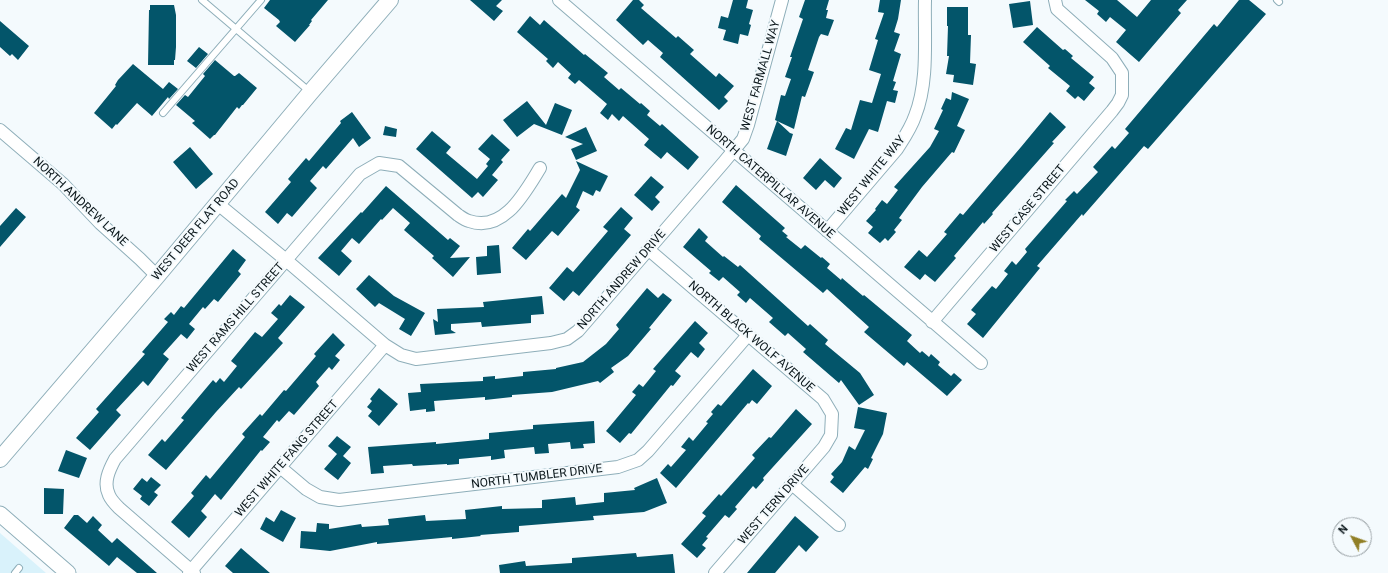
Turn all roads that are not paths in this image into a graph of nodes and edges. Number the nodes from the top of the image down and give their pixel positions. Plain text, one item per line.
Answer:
1 (202, 0) edge
2 (260, 0) edge
3 (390, 0) edge
4 (559, 0) edge
5 (782, 0) edge
6 (925, 0) edge
7 (1055, 0) edge
8 (236, 29) junction
9 (310, 93) junction
10 (163, 113) dead end
11 (0, 130) edge
12 (734, 151) junction
13 (540, 168) dead end
14 (218, 204) junction
15 (827, 231) junction
16 (649, 250) junction
17 (286, 260) junction
18 (157, 276) junction
19 (932, 322) junction
20 (748, 335) junction
21 (385, 345) junction
22 (981, 363) dead end
23 (831, 435) joint
24 (0, 459) edge
25 (280, 467) junction
26 (792, 484) junction
27 (0, 514) edge
28 (839, 525) dead end
29 (191, 572) edge
30 (68, 573) edge
31 (715, 573) edge

1 - 8 lane
2 - 8 lane
3 - 9 main road, WEST DEER FLAT ROAD
4 - 12 street, NORTH CATERPILLAR AVENUE
5 - 12 street, WEST FARMALL WAY
6 - 15 street, WEST WHITE WAY
7 - 19 street, WEST CASE STREET
8 - 9 lane
8 - 10 lane
9 - 14 main road, WEST DEER FLAT ROAD
11 - 18 street, NORTH ANDREW LANE
12 - 15 street, NORTH CATERPILLAR AVENUE
12 - 16 street, NORTH ANDREW DRIVE
13 - 17 street, WEST RAMS HILL STREET
14 - 17 street, NORTH ANDREW DRIVE
14 - 18 main road, WEST DEER FLAT ROAD
15 - 19 street, NORTH CATERPILLAR AVENUE
16 - 20 street, NORTH BLACK WOLF AVENUE
16 - 21 street, NORTH ANDREW DRIVE
17 - 21 street, NORTH ANDREW DRIVE
17 - 29 street, WEST RAMS HILL STREET
18 - 24 main road, WEST DEER FLAT ROAD
19 - 22 street, NORTH CATERPILLAR AVENUE
20 - 23 street, NORTH BLACK WOLF AVENUE
20 - 25 street, NORTH TUMBLER DRIVE
21 - 25 street, WEST WHITE FANG STREET
23 - 26 street, WEST TERN DRIVE
25 - 29 street, WEST WHITE FANG STREET
26 - 28 street
26 - 31 street, WEST TERN DRIVE
27 - 30 street

